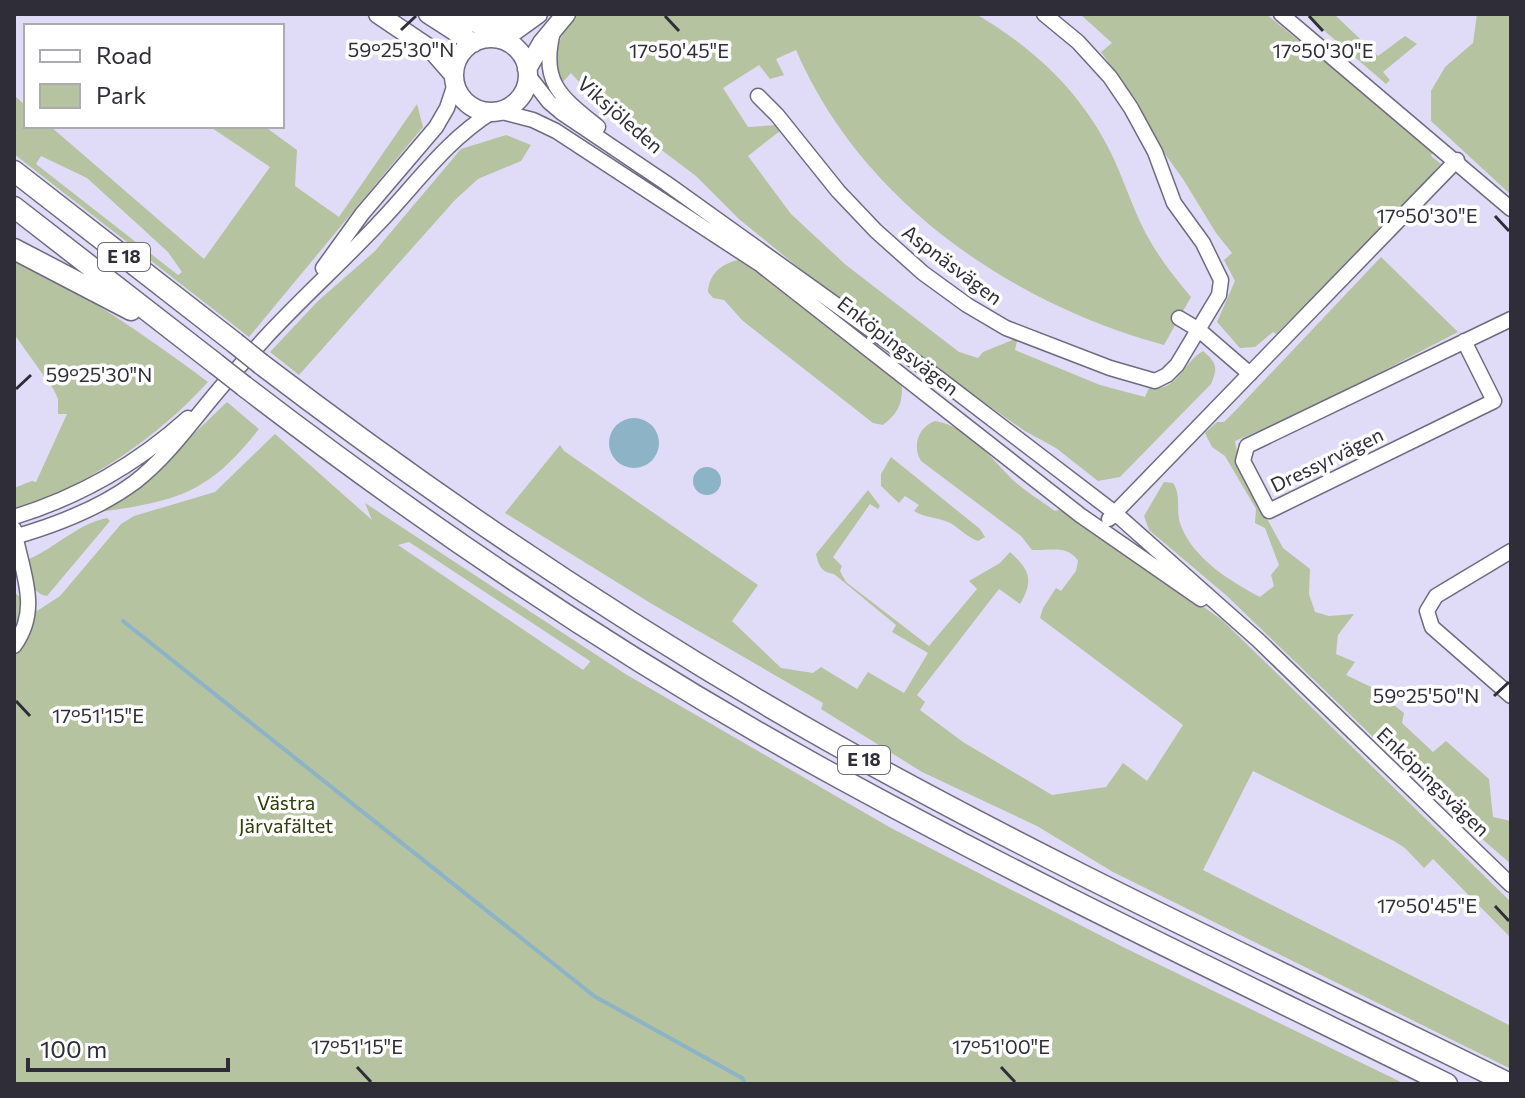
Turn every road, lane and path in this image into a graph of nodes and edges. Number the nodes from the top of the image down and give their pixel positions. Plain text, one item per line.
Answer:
1 (378, 14) edge
2 (428, 14) edge
3 (450, 14) edge
4 (520, 14) edge
5 (538, 14) edge
6 (566, 14) edge
7 (1044, 14) edge
8 (1281, 14) edge
9 (554, 29) junction
10 (500, 39) junction
11 (473, 43) junction
12 (527, 72) junction
13 (455, 79) junction
14 (758, 96) dead end
15 (495, 111) junction
16 (1457, 160) junction
17 (14, 171) edge
18 (666, 183) junction
19 (14, 207) edge
20 (1511, 209) edge
21 (14, 249) edge
22 (299, 300) junction
23 (1179, 318) dead end
24 (1511, 319) edge
25 (1199, 330) junction
26 (186, 341) junction
27 (1464, 341) junction
28 (1250, 374) junction
29 (215, 394) junction
30 (1115, 513) junction
31 (14, 517) edge
32 (1100, 528) junction
33 (14, 534) edge
34 (1511, 551) edge
35 (1258, 640) junction
36 (14, 646) edge
37 (1511, 696) edge
38 (1511, 885) edge
39 (1447, 1084) edge
40 (1510, 1084) edge

1 - 13 main road
2 - 11 main road
3 - 4 main road
5 - 10 main road
6 - 9 main road
7 - 25 street, Aspnäsvägen
8 - 16 street
9 - 12 main road
9 - 18 street, Viksjöleden
10 - 11 main road
10 - 12 main road
11 - 13 main road
12 - 15 main road
12 - 18 street, Enköpingsvägen
13 - 15 main road
13 - 22 street
14 - 25 street, Aspnäsvägen
15 - 22 street
15 - 32 street, Enköpingsvägen
16 - 20 street
16 - 28 street
17 - 40 highway, E 18, bridge
18 - 30 street, Enköpingsvägen
19 - 26 highway, E 18
21 - 26 highway
22 - 29 street
23 - 25 street
24 - 27 street, Dressyrvägen
25 - 28 street
26 - 39 highway, E 18, bridge
27 - 27 street, Dressyrvägen
28 - 30 street
29 - 31 street
29 - 33 street
30 - 32 street
30 - 35 street, Enköpingsvägen
32 - 35 street, Enköpingsvägen
33 - 36 street
34 - 37 street
35 - 38 street, Enköpingsvägen

